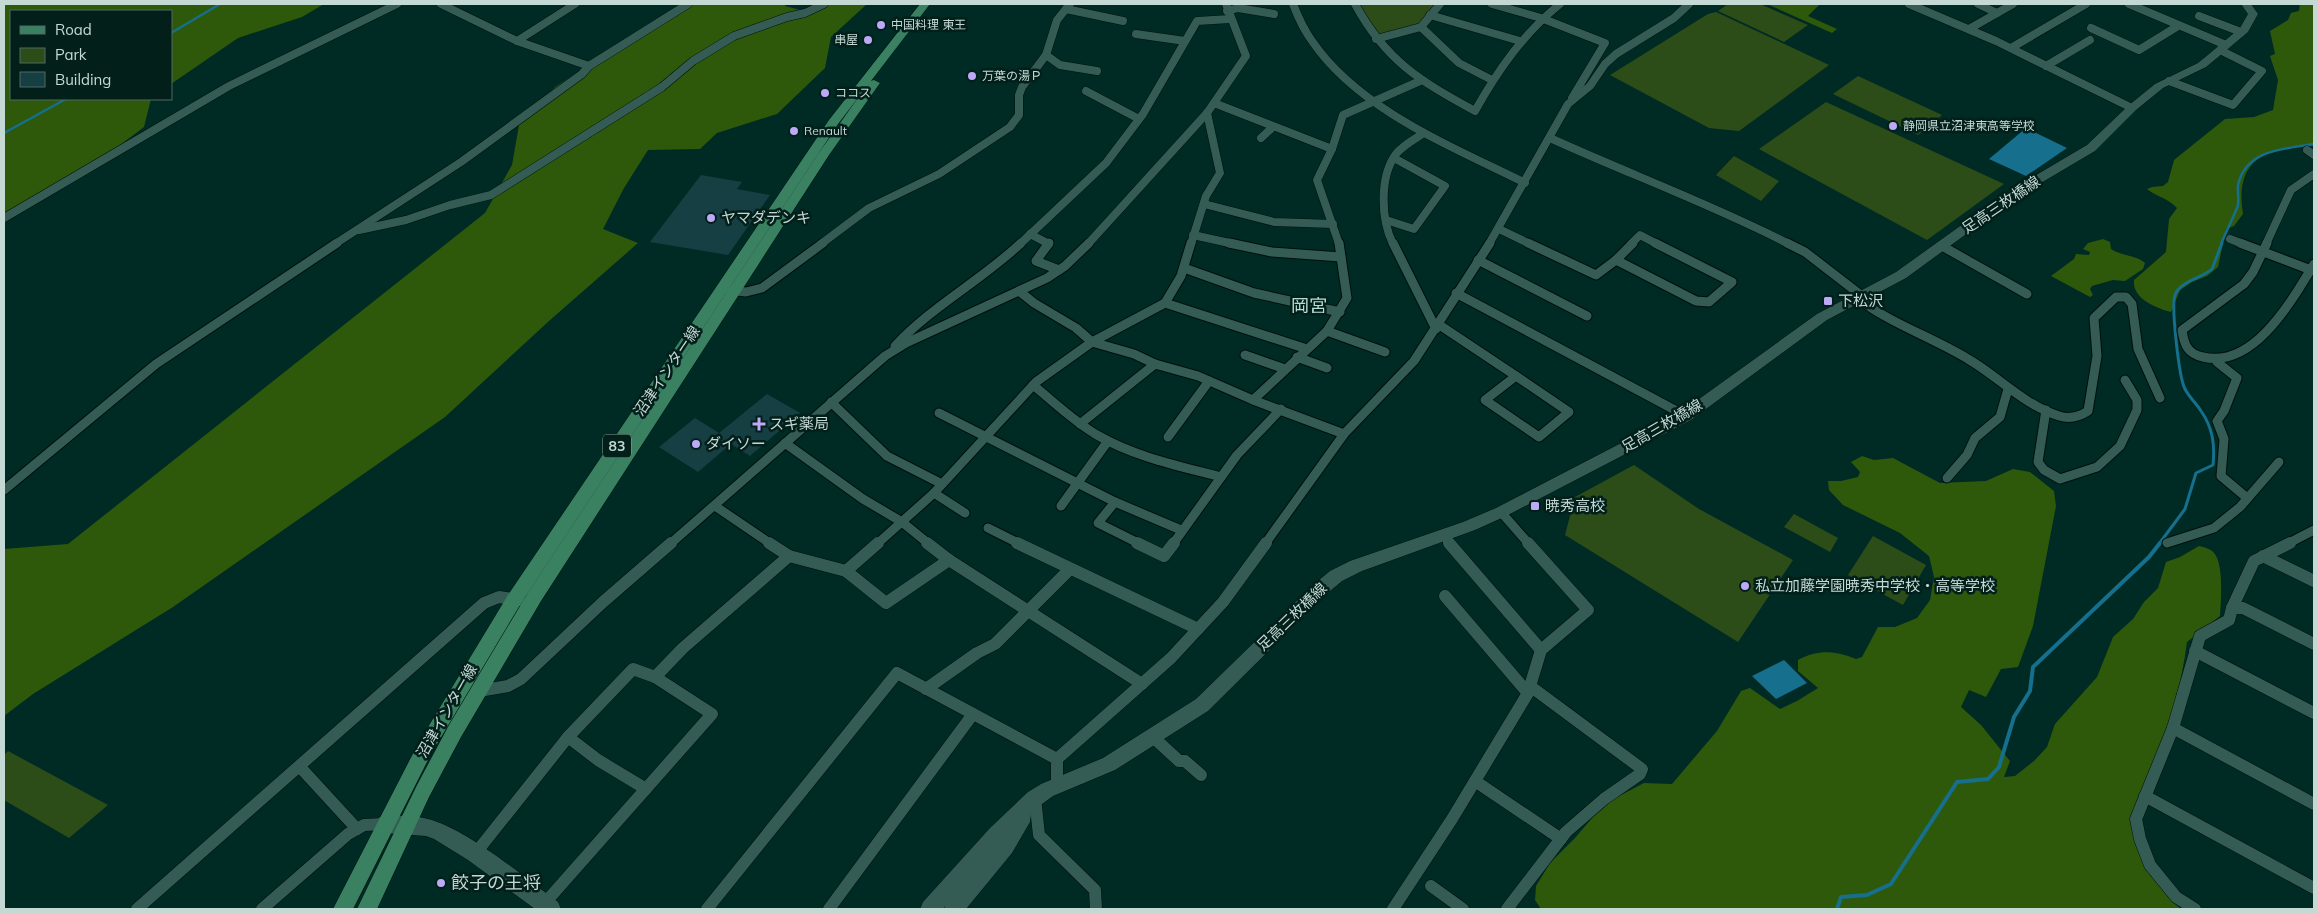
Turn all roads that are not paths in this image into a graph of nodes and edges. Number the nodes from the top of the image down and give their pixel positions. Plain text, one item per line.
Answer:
1 (398, 4) edge
2 (441, 4) edge
3 (575, 4) edge
4 (688, 4) edge
5 (824, 4) edge
6 (925, 4) edge
7 (937, 4) edge
8 (1293, 4) edge
9 (1355, 4) edge
10 (1440, 4) edge
11 (1492, 4) edge
12 (1560, 4) edge
13 (1690, 4) edge
14 (1909, 4) edge
15 (1978, 4) edge
16 (2013, 4) edge
17 (2086, 4) edge
18 (2129, 4) edge
19 (2246, 4) edge
20 (1068, 6) edge
21 (1228, 11) edge
22 (1997, 13) junction
23 (1274, 14) dead end
24 (1430, 15) junction
25 (2199, 16) dead end
26 (1541, 18) junction
27 (1123, 21) dead end
28 (2178, 26) junction
29 (1420, 27) junction
30 (2092, 28) dead end
31 (1969, 29) junction
32 (2241, 32) junction
33 (1136, 34) dead end
34 (1376, 39) junction
35 (2090, 40) dead end
36 (516, 41) junction
37 (1185, 41) junction
38 (1520, 41) junction
39 (2223, 47) junction
40 (2011, 48) junction
41 (1046, 55) junction
42 (589, 66) junction
43 (2046, 66) junction
44 (1097, 71) dead end
45 (1492, 80) junction
46 (1420, 81) junction
47 (2169, 81) junction
48 (1086, 92) dead end
49 (1374, 102) junction
50 (1214, 103) junction
51 (1568, 104) junction
52 (2132, 108) junction
53 (1207, 113) junction
54 (1139, 119) junction
55 (1274, 127) junction
56 (1424, 133) junction
57 (1261, 138) dead end
58 (1550, 138) junction
59 (1332, 149) junction
60 (1394, 158) junction
61 (2314, 174) edge
62 (1525, 183) junction
63 (1204, 204) junction
64 (4, 218) edge
65 (1386, 220) junction
66 (1333, 224) junction
67 (1498, 228) junction
68 (354, 230) junction
69 (1030, 234) junction
70 (1193, 235) junction
71 (2230, 239) dead end
72 (1942, 246) junction
73 (2263, 252) junction
74 (1341, 257) junction
75 (1478, 260) junction
76 (1616, 260) junction
77 (2313, 267) edge
78 (1184, 268) junction
79 (1059, 270) junction
80 (728, 290) junction
81 (1019, 291) junction
82 (1456, 293) junction
83 (2027, 294) dead end
84 (1860, 297) junction
85 (1165, 303) junction
86 (1340, 312) junction
87 (1587, 316) dead end
88 (1437, 326) junction
89 (1327, 331) junction
90 (1092, 342) junction
91 (1306, 349) junction
92 (1385, 352) dead end
93 (1245, 355) dead end
94 (885, 356) junction
95 (1297, 357) junction
96 (2217, 362) junction
97 (1154, 364) junction
98 (1327, 368) dead end
99 (1285, 369) junction
100 (1516, 376) junction
101 (2125, 380) dead end
102 (1209, 381) junction
103 (1033, 385) junction
104 (2008, 389) junction
105 (2160, 398) dead end
106 (1253, 400) junction
107 (832, 402) junction
108 (1281, 409) junction
109 (2046, 410) junction
110 (939, 413) dead end
111 (1686, 416) junction
112 (1080, 424) junction
113 (1344, 434) junction
114 (986, 436) junction
115 (1168, 437) dead end
116 (1108, 442) junction
117 (785, 443) junction
118 (2279, 462) dead end
119 (1222, 477) junction
120 (1947, 478) dead end
121 (1079, 482) junction
122 (942, 484) junction
123 (4, 490) edge
124 (934, 493) junction
125 (2246, 497) junction
126 (1115, 502) junction
127 (715, 506) junction
128 (1060, 506) dead end
129 (1501, 512) junction
130 (965, 513) dead end
131 (902, 522) junction
132 (988, 528) dead end
133 (1182, 530) junction
134 (2314, 530) edge
135 (1443, 534) junction
136 (2167, 543) dead end
137 (789, 556) junction
138 (2263, 556) junction
139 (950, 560) junction
140 (1070, 570) junction
141 (846, 571) junction
142 (2314, 581) edge
143 (1445, 596) dead end
144 (514, 600) junction
145 (532, 602) junction
146 (2232, 608) junction
147 (1030, 611) junction
148 (1198, 629) junction
149 (2314, 644) edge
150 (1540, 650) junction
151 (2195, 651) junction
152 (655, 677) junction
153 (1142, 684) junction
154 (926, 689) junction
155 (1529, 690) junction
156 (479, 691) junction
157 (2314, 713) edge
158 (972, 714) junction
159 (2173, 728) junction
160 (568, 737) junction
161 (1153, 737) junction
162 (1057, 759) junction
163 (300, 767) junction
164 (1201, 775) dead end
165 (1475, 782) junction
166 (1057, 786) junction
167 (646, 789) junction
168 (2145, 796) junction
169 (1035, 798) junction
170 (2314, 804) edge
171 (385, 824) junction
172 (407, 825) junction
173 (357, 829) junction
174 (1561, 839) junction
175 (475, 854) junction
176 (1431, 886) dead end
177 (2314, 888) edge
178 (548, 906) edge
179 (137, 909) edge
180 (262, 909) edge
181 (343, 909) edge
182 (367, 909) edge
183 (707, 909) edge
184 (829, 909) edge
185 (930, 909) edge
186 (954, 909) edge
187 (1096, 909) edge
188 (1393, 909) edge
189 (1463, 909) edge
190 (1507, 909) edge
191 (2195, 909) edge

1 - 64 street
2 - 36 street
3 - 36 street
4 - 42 street
5 - 68 street
6 - 80 main road, 沼津インター線 / 83
7 - 80 main road, 沼津インター線 / 83
8 - 49 street
9 - 34 street
10 - 24 street
11 - 26 street
12 - 26 street
13 - 51 street
14 - 31 street
15 - 22 street
16 - 22 street
17 - 40 street
18 - 28 street
19 - 32 main road, 足高三枚橋線
20 - 27 street
20 - 41 street
21 - 23 street
21 - 37 street
21 - 50 street
22 - 31 street
24 - 29 street
24 - 38 street
25 - 32 street
26 - 38 street
26 - 51 street
28 - 30 street
28 - 39 street
29 - 34 street
29 - 45 street
31 - 40 street
32 - 39 main road, 足高三枚橋線
33 - 37 street
34 - 46 street
35 - 43 street
36 - 42 street
37 - 54 street
38 - 45 street
39 - 47 main road, 足高三枚橋線
39 - 47 street
40 - 43 street
41 - 44 street
41 - 80 street
42 - 68 street
43 - 52 street
45 - 46 street
46 - 49 street
47 - 52 main road, 足高三枚橋線
48 - 54 street
49 - 56 street
49 - 59 street
50 - 53 street
50 - 55 street
51 - 58 street
52 - 72 main road, 足高三枚橋線
53 - 63 street
53 - 79 street
54 - 69 street
55 - 57 street
55 - 59 street
56 - 60 street
56 - 62 street
58 - 62 street
58 - 84 street
59 - 66 street
60 - 65 street
60 - 65 street
61 - 73 street
62 - 67 street
63 - 66 street
63 - 70 street
65 - 88 street
66 - 74 street
67 - 75 street
67 - 76 street
68 - 123 street
69 - 79 street
69 - 94 street
70 - 74 street
70 - 78 street
71 - 73 street
72 - 83 street
72 - 84 main road, 足高三枚橋線
73 - 77 street
73 - 96 street
74 - 86 street
75 - 82 street
75 - 87 street
76 - 76 street
77 - 96 street
78 - 85 street
78 - 86 street
79 - 81 street
80 - 144 main road, 沼津インター線 / 83
80 - 145 main road, 沼津インター線 / 83
81 - 90 street
81 - 94 street
82 - 88 street
82 - 111 street
84 - 104 street
84 - 111 main road, 足高三枚橋線
85 - 90 street
85 - 91 street
86 - 89 street
88 - 100 street
88 - 113 street
89 - 91 street
89 - 92 street
90 - 97 street
90 - 103 street
91 - 95 street
93 - 99 street
94 - 107 street
95 - 98 street
95 - 99 street
96 - 125 street
97 - 102 street
97 - 112 street
99 - 106 street
100 - 100 street
101 - 109 street
102 - 106 street
102 - 115 street
103 - 112 street
103 - 114 street
104 - 109 street
104 - 120 street
105 - 109 street
106 - 108 street
107 - 117 street
107 - 122 street
108 - 113 street
108 - 119 street
110 - 114 street
111 - 129 main road, 足高三枚橋線
112 - 116 street
113 - 148 street
114 - 121 street
114 - 122 street
116 - 119 street
116 - 121 street
117 - 127 street
117 - 131 street
118 - 125 street
119 - 133 street
121 - 126 street
121 - 128 street
122 - 124 street
124 - 130 street
124 - 131 street
125 - 136 street
126 - 133 street
126 - 133 street
127 - 137 street
127 - 156 street
129 - 135 main road, 足高三枚橋線
129 - 150 street
131 - 139 street
131 - 141 street
132 - 140 street
134 - 138 street
135 - 150 street
135 - 161 main road, 足高三枚橋線
137 - 141 street
137 - 152 street
138 - 142 street
138 - 146 street
139 - 141 street
139 - 147 street
140 - 147 street
140 - 148 street
143 - 155 street
144 - 145 street
144 - 163 street
144 - 171 main road, 沼津インター線 / 83
145 - 156 main road, 沼津インター線 / 83
146 - 149 street
146 - 151 street
147 - 153 street
147 - 154 street
148 - 153 street
150 - 155 street
151 - 157 street
151 - 159 street
152 - 160 street
152 - 167 street
153 - 162 street
154 - 158 street
154 - 183 street
155 - 165 street
155 - 174 street
156 - 172 main road, 沼津インター線 / 83
158 - 162 street
158 - 184 street
159 - 168 street
159 - 170 street
160 - 167 street
160 - 175 street
161 - 164 street
161 - 166 main road, 足高三枚橋線
162 - 166 street
163 - 173 street
163 - 179 street
165 - 174 street
165 - 188 street
166 - 169 main road, 足高三枚橋線
167 - 178 street
168 - 177 street
168 - 191 street
169 - 185 main road, 足高三枚橋線
169 - 186 main road, 足高三枚橋線
169 - 187 street
171 - 172 main road
171 - 173 street
171 - 181 main road, 沼津インター線 / 83
172 - 175 main road
172 - 182 main road, 沼津インター線 / 83
173 - 180 street
174 - 190 street
175 - 178 main road
176 - 189 street

